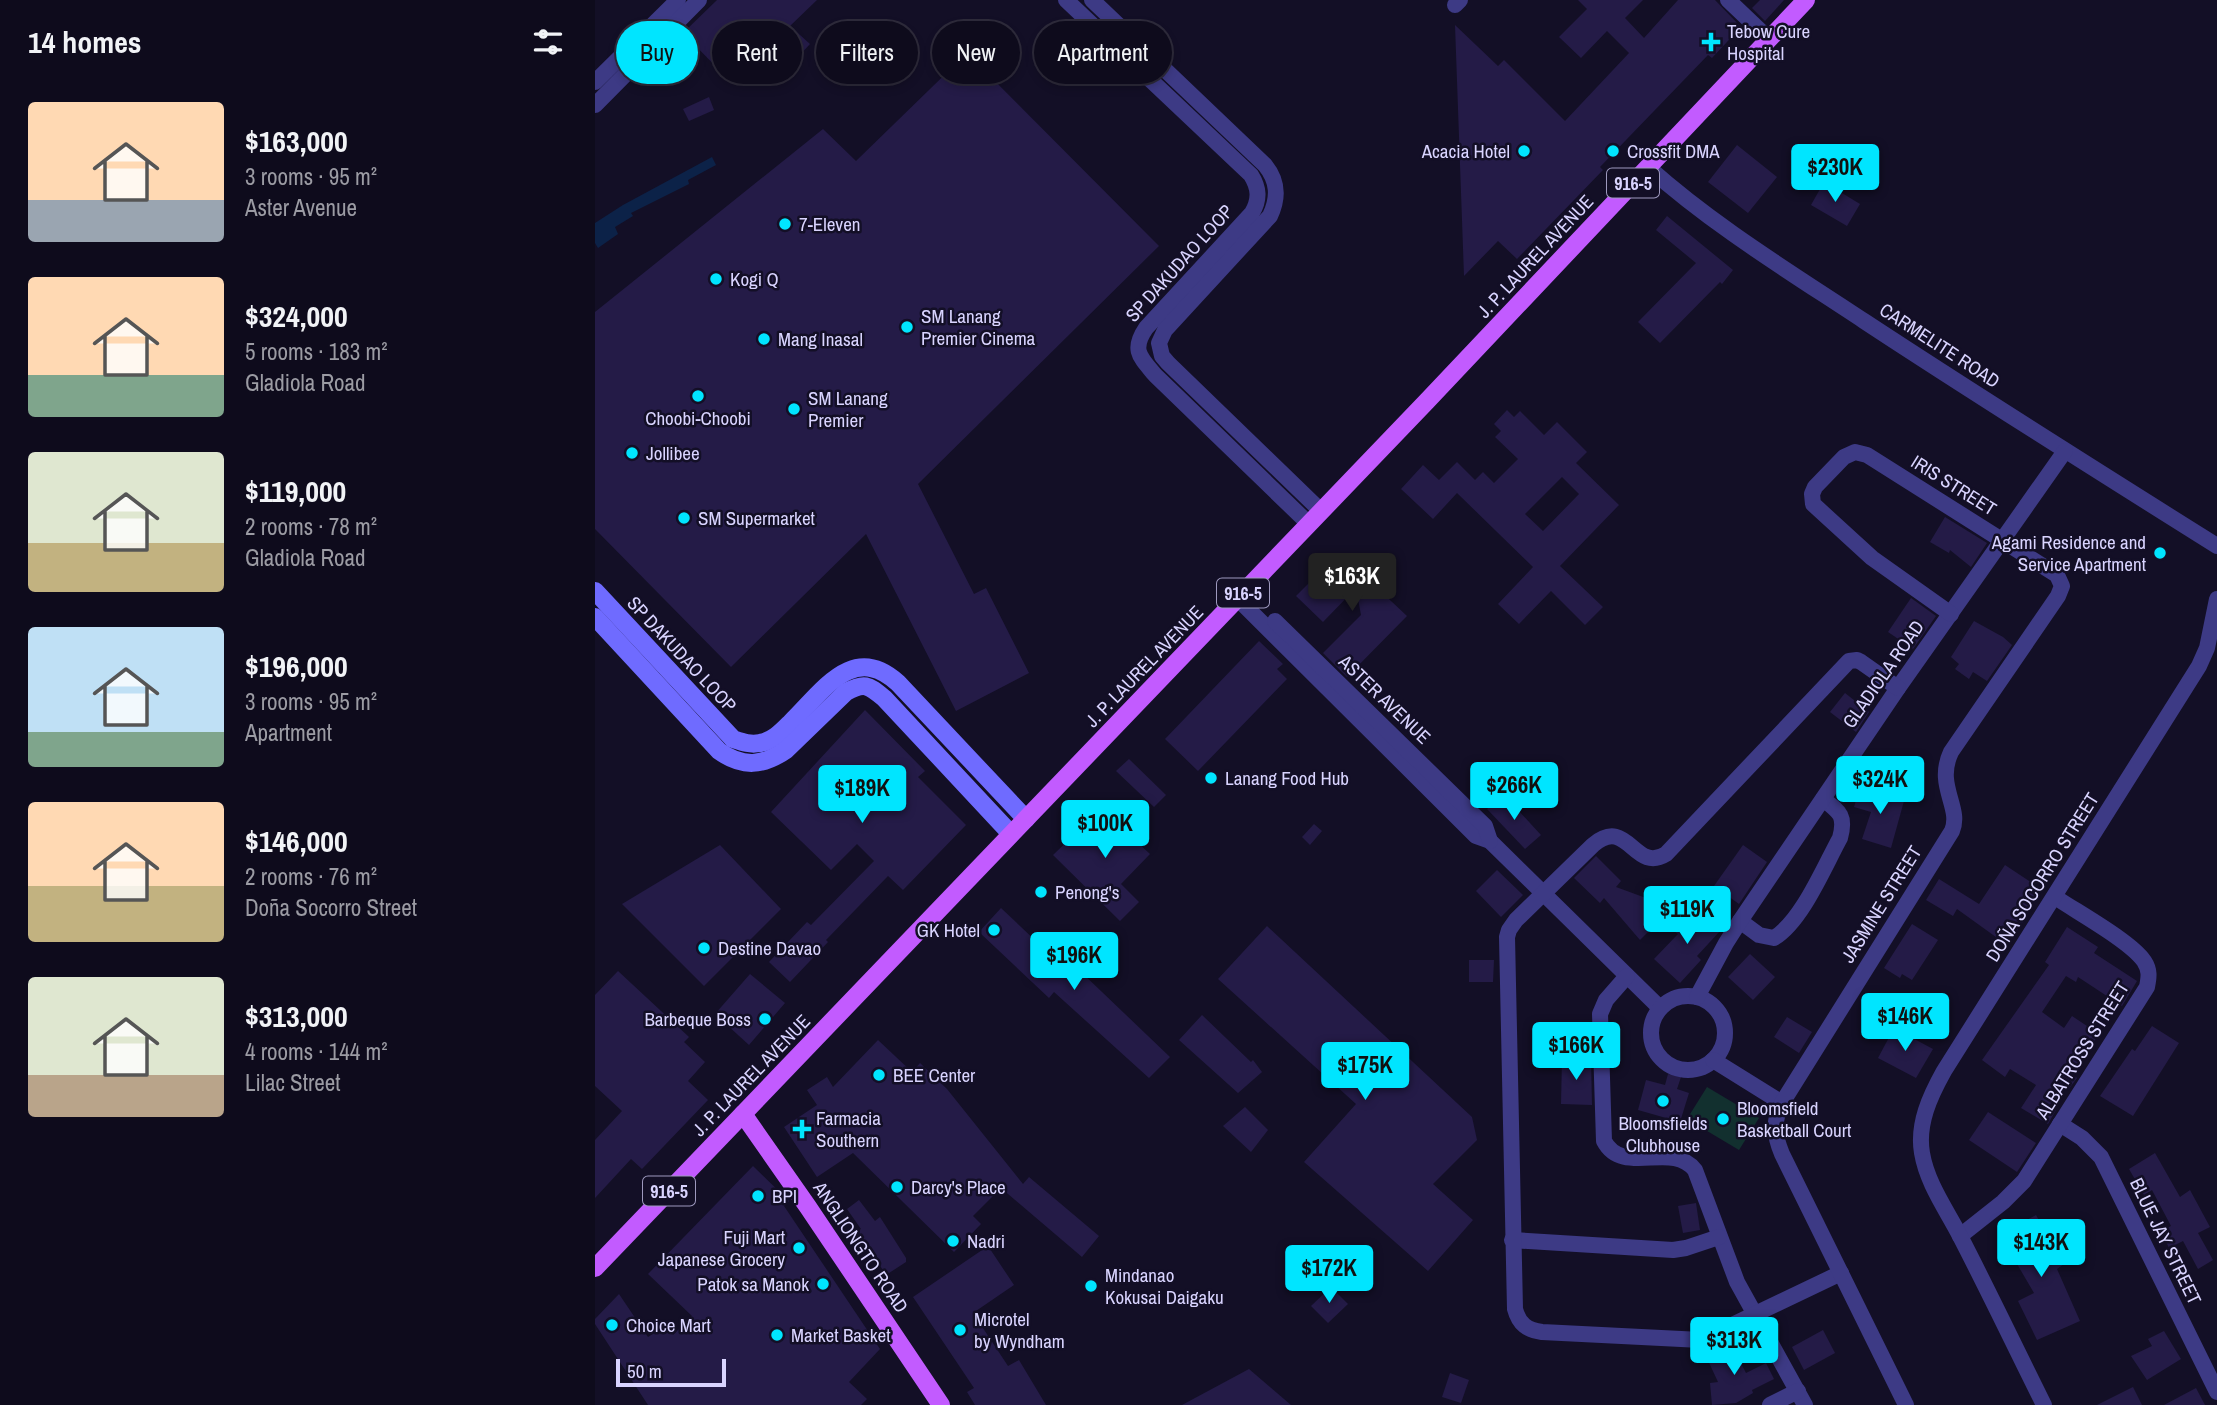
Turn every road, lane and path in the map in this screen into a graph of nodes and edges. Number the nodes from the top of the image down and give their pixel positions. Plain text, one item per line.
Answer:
1 (678, 0) edge
2 (699, 0) edge
3 (1066, 0) edge
4 (1092, 0) edge
5 (1728, 0) edge
6 (1806, 0) edge
7 (1769, 39) junction
8 (595, 82) edge
9 (1187, 90) junction
10 (1174, 103) junction
11 (595, 105) edge
12 (1648, 167) junction
13 (1228, 420) junction
14 (1215, 433) junction
15 (2065, 451) junction
16 (1315, 518) junction
17 (2002, 540) junction
18 (2217, 546) edge
19 (2061, 581) joint
20 (595, 591) edge
21 (1241, 595) junction
22 (2217, 599) edge
23 (1951, 614) junction
24 (595, 617) edge
25 (2210, 660) edge
26 (865, 666) junction
27 (864, 685) junction
28 (1899, 688) junction
29 (1823, 799) junction
30 (1026, 819) junction
31 (1011, 834) junction
32 (1543, 895) junction
33 (2055, 897) junction
34 (1740, 921) junction
35 (1627, 976) junction
36 (1697, 997) junction
37 (1660, 1008) junction
38 (1713, 1060) junction
39 (1782, 1103) junction
40 (743, 1114) junction
41 (2060, 1124) junction
42 (1960, 1236) junction
43 (1719, 1237) junction
44 (1512, 1240) junction
45 (595, 1268) edge
46 (1840, 1272) junction
47 (1755, 1314) junction
48 (2217, 1392) edge
49 (1801, 1398) edge
50 (941, 1405) edge
51 (1770, 1405) edge
52 (1906, 1405) edge
53 (2044, 1405) edge

1 - 8 street
2 - 11 street
3 - 10 street, SP DAKUDAO LOOP
4 - 9 street, SP DAKUDAO LOOP
5 - 7 street
6 - 7 main road, J. P. LAUREL AVENUE / 916-5
7 - 12 main road, J. P. LAUREL AVENUE / 916-5
9 - 10 street
9 - 13 street, SP DAKUDAO LOOP
10 - 14 street, SP DAKUDAO LOOP
12 - 15 street, CARMELITE ROAD
12 - 16 main road, J. P. LAUREL AVENUE / 916-5
13 - 14 street
13 - 16 street, SP DAKUDAO LOOP
14 - 16 street, SP DAKUDAO LOOP
15 - 17 street, GLADIOLA ROAD
15 - 18 street, CARMELITE ROAD
16 - 21 main road, J. P. LAUREL AVENUE / 916-5
17 - 19 street, IRIS STREET
17 - 23 street, GLADIOLA ROAD
17 - 23 street, IRIS STREET
19 - 39 street, JASMINE STREET
20 - 26 street, SP DAKUDAO LOOP
21 - 30 main road, J. P. LAUREL AVENUE / 916-5
21 - 32 street, ASTER AVENUE
22 - 25 street, DOÑA SOCORRO STREET
23 - 28 street, GLADIOLA ROAD
24 - 27 street, SP DAKUDAO LOOP
25 - 33 street, DOÑA SOCORRO STREET
26 - 27 street
26 - 30 street
27 - 31 street
28 - 29 street, GLADIOLA ROAD
28 - 32 street
29 - 34 street, GLADIOLA ROAD
29 - 34 street
30 - 31 main road, J. P. LAUREL AVENUE / 916-5
31 - 40 main road, J. P. LAUREL AVENUE / 916-5
32 - 35 street, ASTER AVENUE
32 - 44 street
33 - 41 street, ALBATROSS STREET
33 - 42 street, DOÑA SOCORRO STREET
34 - 36 street, GLADIOLA ROAD
35 - 37 street, ASTER AVENUE
35 - 43 street
36 - 37 street
36 - 38 street
37 - 38 street
38 - 39 street
39 - 46 street, JASMINE STREET
40 - 45 main road, J. P. LAUREL AVENUE / 916-5
40 - 50 main road, ANGLIONGTO ROAD
41 - 42 street, ALBATROSS STREET
41 - 48 street, BLUE JAY STREET
42 - 53 street, DOÑA SOCORRO STREET
43 - 44 street
43 - 47 street
44 - 47 street
46 - 47 street
46 - 52 street, JASMINE STREET
47 - 49 street
49 - 51 street

